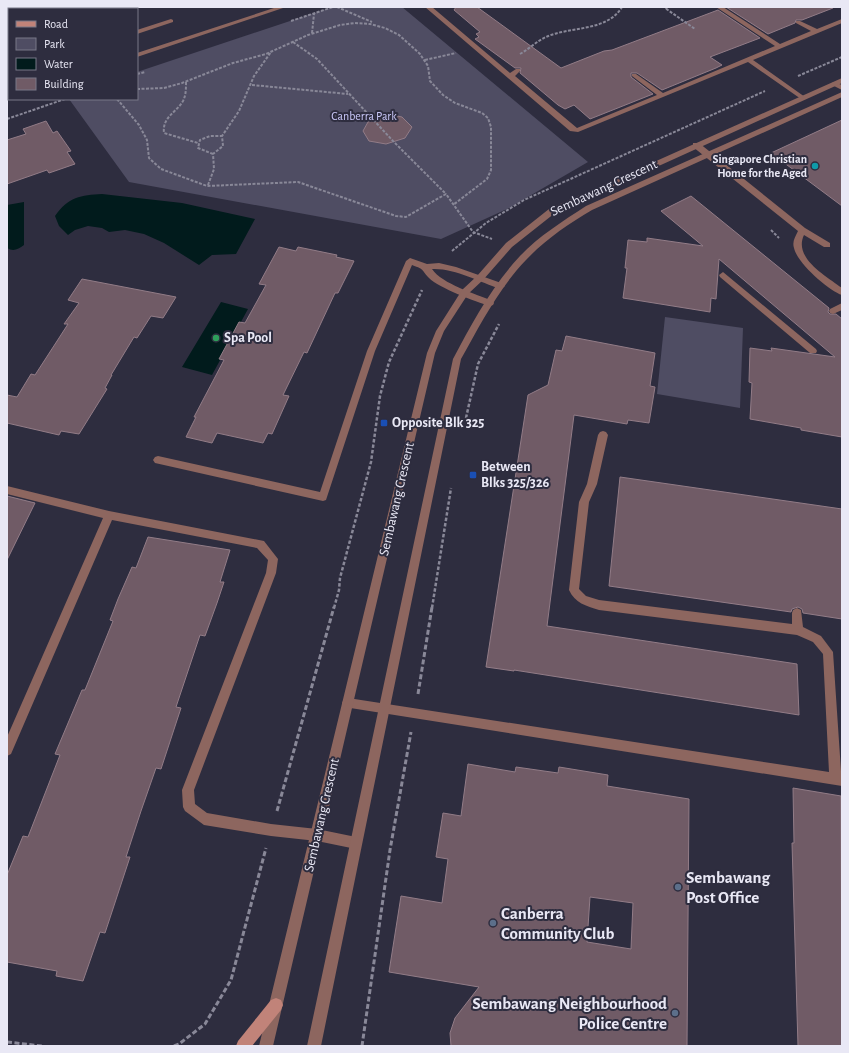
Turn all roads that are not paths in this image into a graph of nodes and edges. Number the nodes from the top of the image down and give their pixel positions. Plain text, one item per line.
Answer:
1 (283, 7) edge
2 (428, 7) edge
3 (719, 7) edge
4 (171, 21) dead end
5 (842, 21) edge
6 (798, 22) dead end
7 (138, 32) edge
8 (817, 32) junction
9 (780, 47) junction
10 (487, 48) dead end
11 (477, 49) junction
12 (138, 55) edge
13 (749, 60) junction
14 (518, 70) dead end
15 (634, 75) dead end
16 (511, 76) junction
17 (842, 80) edge
18 (834, 84) junction
19 (842, 88) edge
20 (842, 94) edge
21 (662, 96) junction
22 (803, 98) junction
23 (696, 145) junction
24 (708, 154) junction
25 (802, 230) junction
26 (827, 245) dead end
27 (426, 266) junction
28 (723, 275) dead end
29 (480, 278) junction
30 (501, 286) junction
31 (465, 292) junction
32 (842, 292) edge
33 (490, 303) junction
34 (842, 306) edge
35 (833, 312) dead end
36 (802, 329) dead end
37 (793, 334) junction
38 (813, 351) dead end
39 (603, 436) dead end
40 (158, 460) dead end
41 (7, 490) edge
42 (110, 515) junction
43 (797, 613) dead end
44 (798, 630) junction
45 (348, 703) junction
46 (385, 709) junction
47 (7, 750) edge
48 (838, 779) edge
49 (317, 835) junction
50 (356, 843) junction
51 (276, 1005) junction
52 (243, 1046) edge
53 (266, 1046) edge
54 (314, 1046) edge

1 - 12 street
2 - 11 street
3 - 9 street
4 - 7 street
5 - 8 street
6 - 8 street
8 - 9 street
9 - 13 street
10 - 11 street
11 - 16 street
13 - 21 street
13 - 22 street
14 - 16 street
15 - 21 street
16 - 21 street
17 - 18 street, Sembawang Crescent
18 - 19 street
18 - 22 street, Sembawang Crescent
20 - 24 street, Sembawang Crescent
22 - 23 street, Sembawang Crescent
23 - 24 street
23 - 29 street, Sembawang Crescent
24 - 25 street
24 - 30 street, Sembawang Crescent
25 - 26 street
25 - 32 street
27 - 29 street
27 - 31 street
27 - 40 street
28 - 37 street
29 - 30 street
29 - 31 street, Sembawang Crescent
30 - 33 street, Sembawang Crescent
31 - 33 street
31 - 45 street, Sembawang Crescent
33 - 46 street, Sembawang Crescent
34 - 35 street
36 - 37 street
37 - 38 street
39 - 44 street
41 - 42 street
42 - 47 street
42 - 49 street
43 - 44 street
44 - 48 street
45 - 46 street
45 - 49 street, Sembawang Crescent
46 - 48 street
46 - 50 street, Sembawang Crescent
49 - 50 street
49 - 51 street, Sembawang Crescent
50 - 54 street, Sembawang Crescent
51 - 52 main road
51 - 53 street, Sembawang Crescent

